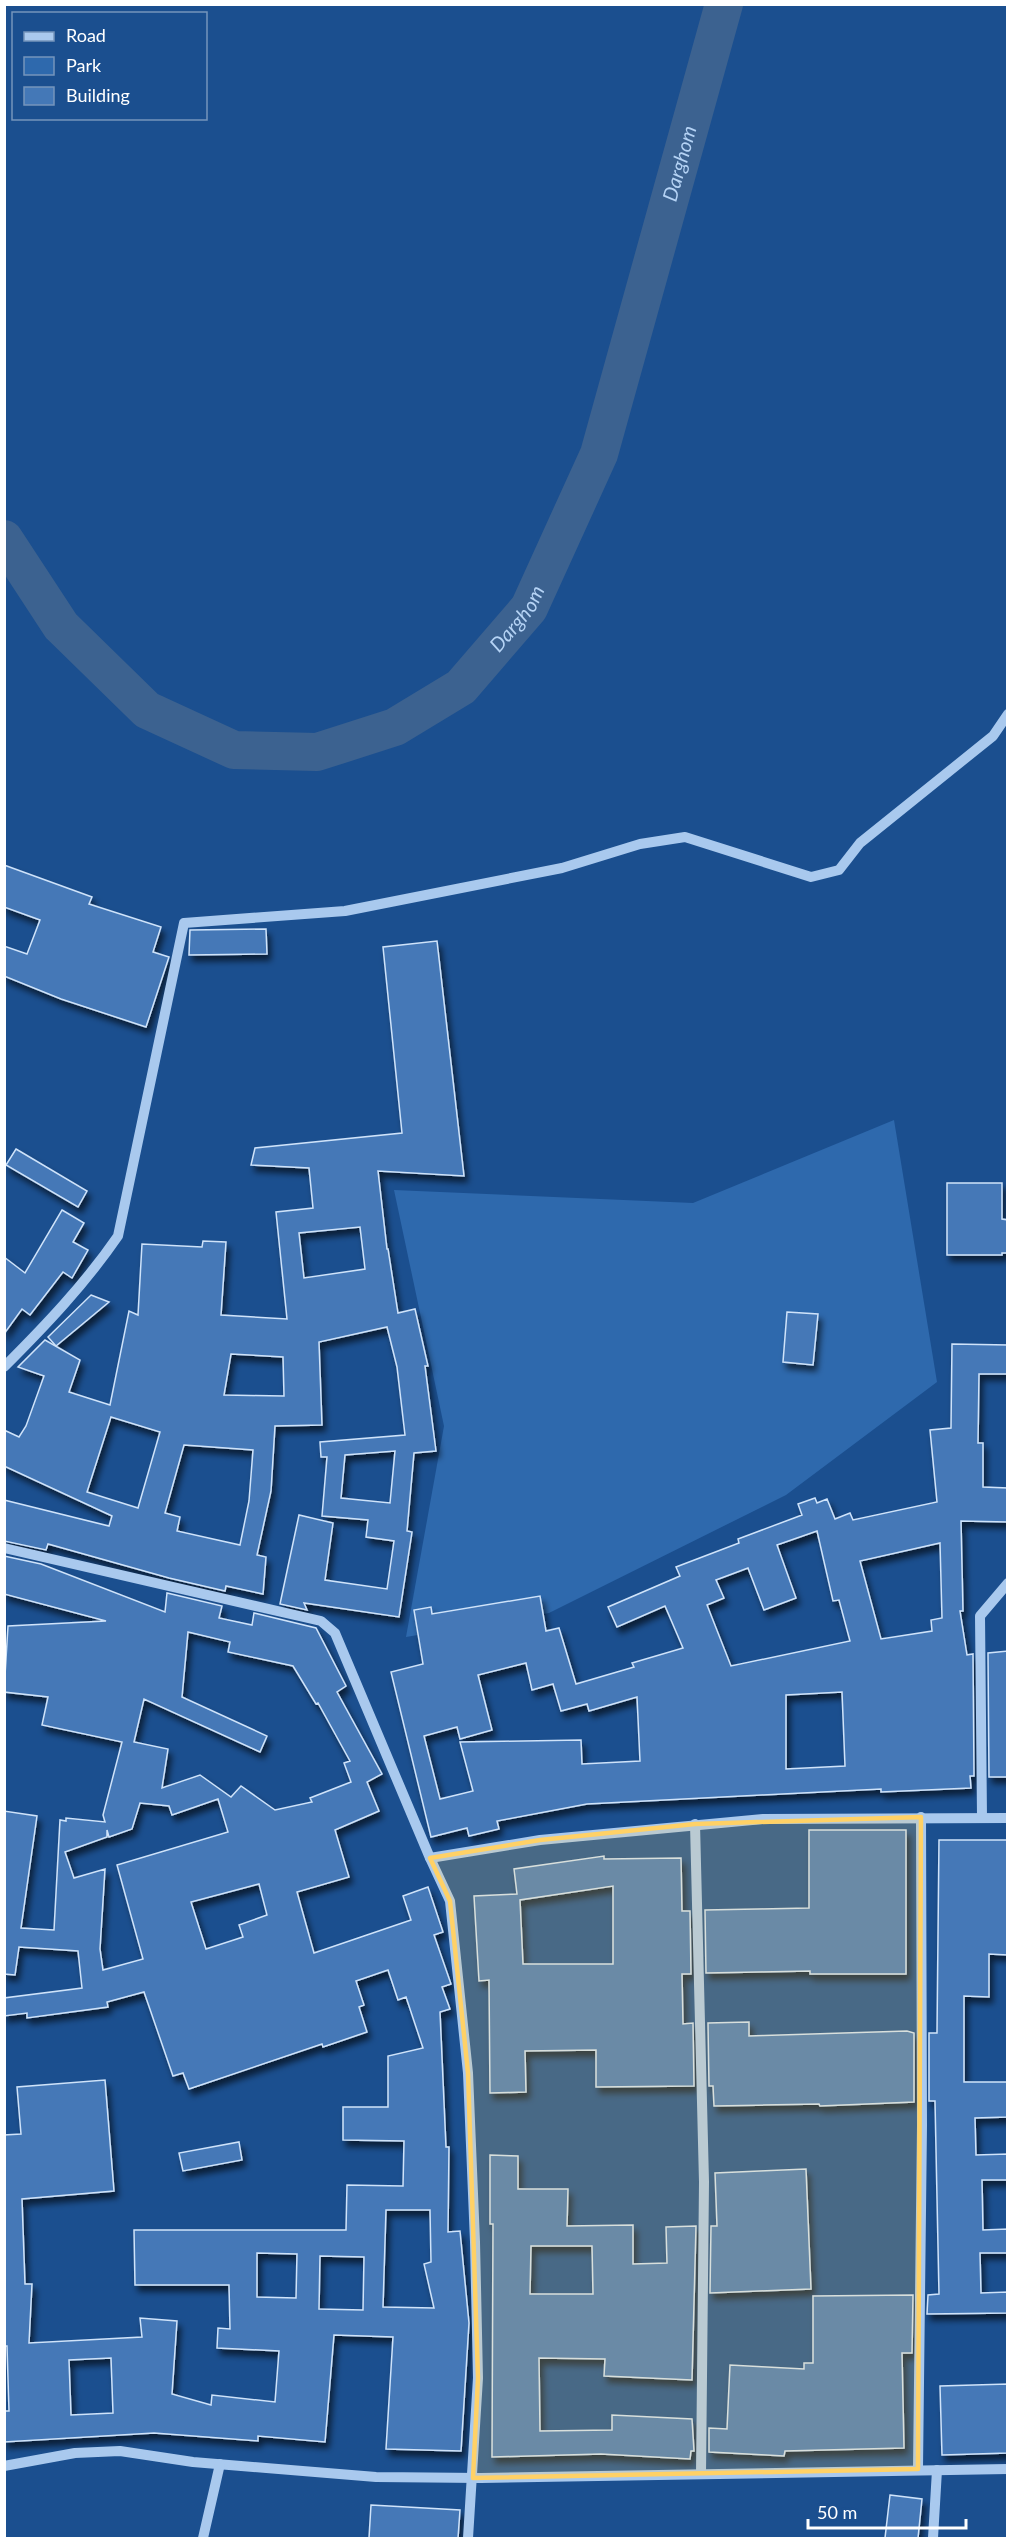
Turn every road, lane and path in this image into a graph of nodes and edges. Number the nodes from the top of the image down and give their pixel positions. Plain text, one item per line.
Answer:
1 (1008, 714) edge
2 (4, 1368) edge
3 (4, 1548) edge
4 (1008, 1583) edge
5 (921, 1817) junction
6 (982, 1817) junction
7 (1008, 1818) edge
8 (695, 1824) junction
9 (430, 1858) junction
10 (220, 2464) junction
11 (4, 2466) edge
12 (918, 2469) junction
13 (1008, 2469) edge
14 (937, 2470) junction
15 (701, 2474) junction
16 (473, 2478) junction
17 (204, 2538) edge
18 (468, 2538) edge
19 (933, 2538) edge

1 - 2 street
3 - 9 street
4 - 6 street
5 - 6 street
5 - 8 street
5 - 12 street
6 - 7 street
8 - 9 street
8 - 15 street
9 - 16 street
10 - 11 street
10 - 16 street
10 - 17 street
12 - 14 street
12 - 15 street
13 - 14 street
14 - 19 street
15 - 16 street
16 - 18 street

